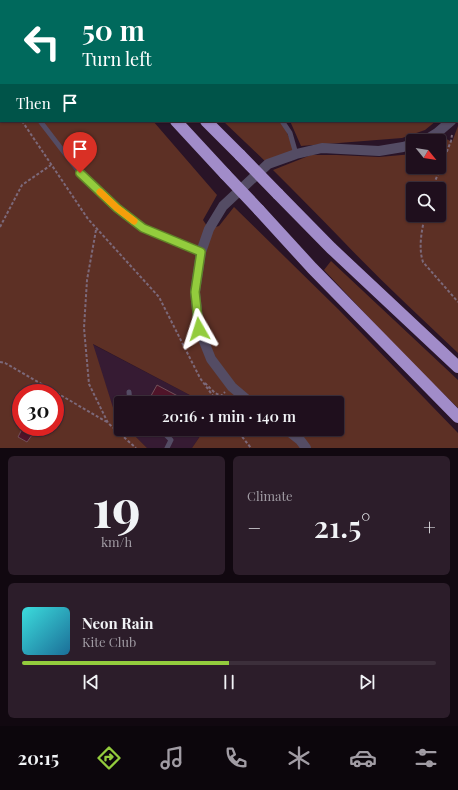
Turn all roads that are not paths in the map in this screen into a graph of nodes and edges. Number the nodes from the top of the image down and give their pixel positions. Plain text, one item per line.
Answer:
1 (41, 122) edge
2 (177, 122) edge
3 (207, 122) edge
4 (283, 122) edge
5 (449, 122) edge
6 (435, 134) edge
7 (406, 146) edge
8 (296, 154) junction
9 (201, 252) junction
10 (458, 367) edge
11 (129, 392) dead end
12 (129, 396) edge
13 (243, 396) edge
14 (458, 417) edge
15 (167, 436) edge
16 (295, 436) edge
17 (167, 448) edge
18 (306, 448) edge

1 - 9 lane
2 - 14 highway, bridge
3 - 10 highway, bridge
4 - 8 lane
5 - 6 street
7 - 8 street
8 - 9 street
9 - 13 street
11 - 12 lane
15 - 17 lane
16 - 18 street

